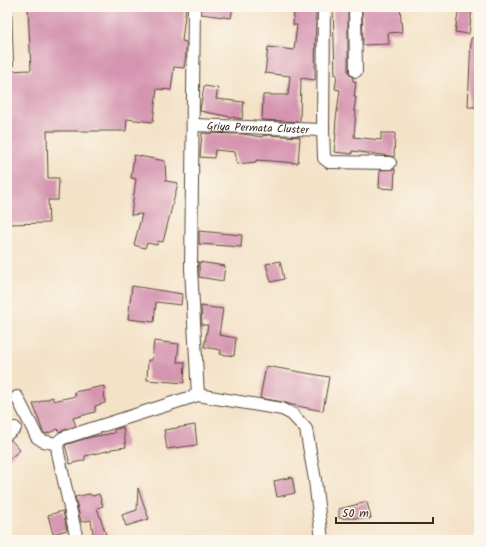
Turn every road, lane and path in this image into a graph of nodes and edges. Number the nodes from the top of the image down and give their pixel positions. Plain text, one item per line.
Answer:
1 (8, 7) edge
2 (194, 7) edge
3 (324, 7) edge
4 (355, 7) edge
5 (10, 65) dead end
6 (356, 71) dead end
7 (193, 125) junction
8 (323, 130) junction
9 (390, 163) dead end
10 (198, 394) junction
11 (17, 397) dead end
12 (57, 444) junction
13 (77, 540) edge
14 (322, 540) edge

1 - 5 lane
2 - 7 street
3 - 8 street, Griya Permata Cluster
4 - 6 street
7 - 8 street, Griya Permata Cluster
7 - 10 street
8 - 9 street, Griya Permata Cluster
10 - 12 street
10 - 14 street
11 - 12 street
12 - 13 street

